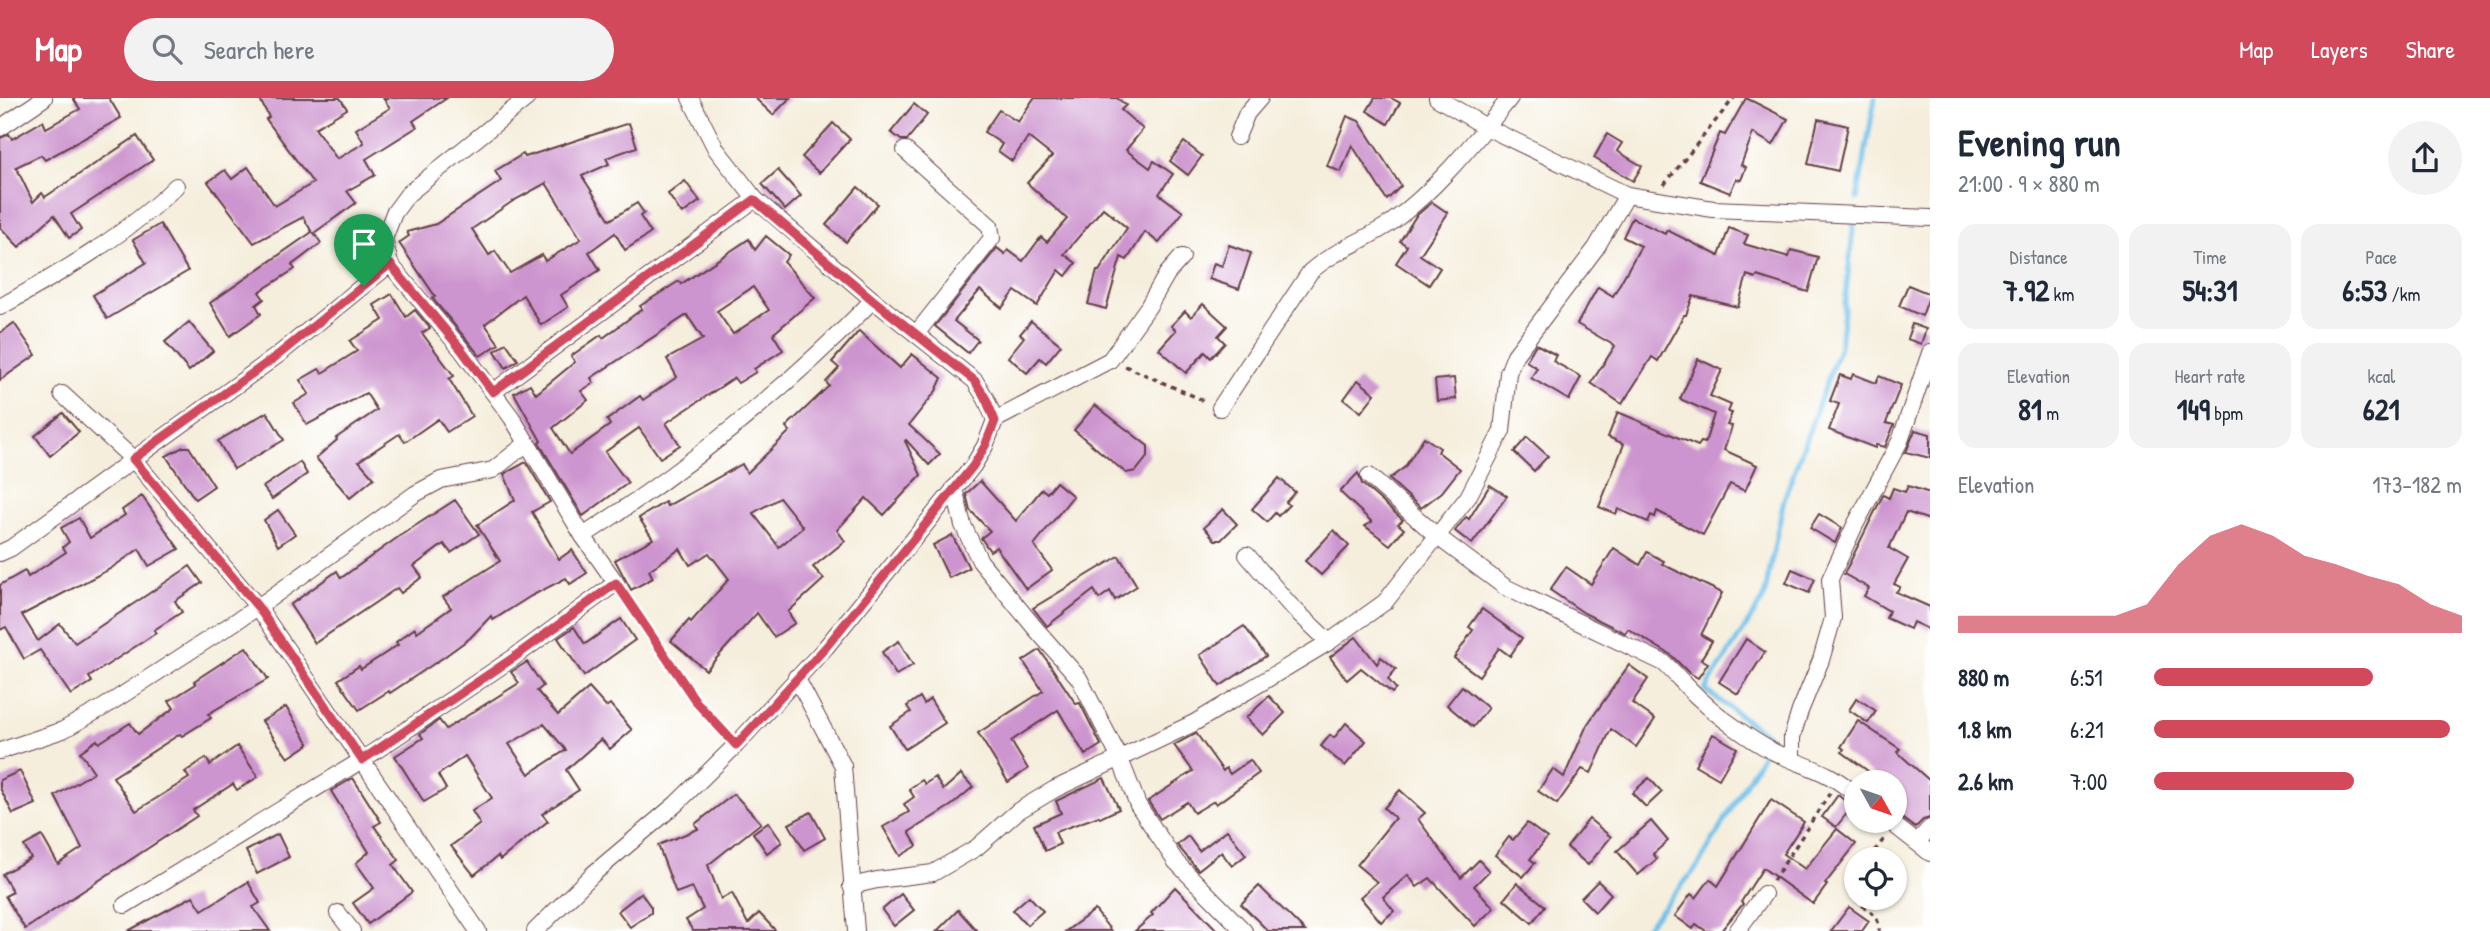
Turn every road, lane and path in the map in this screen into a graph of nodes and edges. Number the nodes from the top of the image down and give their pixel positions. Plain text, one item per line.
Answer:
1 (44, 98) edge
2 (527, 98) edge
3 (690, 98) edge
4 (1260, 98) edge
5 (1437, 98) edge
6 (1510, 98) edge
7 (1734, 98) edge
8 (1486, 127) junction
9 (0, 128) edge
10 (1237, 137) dead end
11 (905, 150) dead end
12 (176, 186) dead end
13 (1626, 195) junction
14 (754, 200) junction
15 (1652, 200) junction
16 (1930, 218) edge
17 (1182, 257) dead end
18 (390, 264) junction
19 (873, 300) junction
20 (0, 307) edge
21 (916, 334) junction
22 (1930, 352) edge
23 (1111, 360) junction
24 (493, 392) junction
25 (62, 394) dead end
26 (1220, 408) joint
27 (995, 421) junction
28 (526, 444) junction
29 (133, 459) junction
30 (1369, 476) dead end
31 (954, 488) junction
32 (583, 536) junction
33 (1438, 537) junction
34 (0, 553) edge
35 (1247, 555) dead end
36 (616, 583) junction
37 (258, 607) junction
38 (1329, 642) junction
39 (796, 677) junction
40 (736, 745) junction
41 (0, 751) edge
42 (1792, 758) junction
43 (1120, 759) junction
44 (362, 760) junction
45 (1839, 779) junction
46 (1844, 784) edge
47 (1930, 828) edge
48 (1905, 833) edge
49 (1917, 842) junction
50 (1930, 853) edge
51 (851, 886) junction
52 (1764, 894) joint
53 (125, 905) dead end
54 (1869, 910) edge
55 (338, 914) dead end
56 (352, 931) edge
57 (478, 931) edge
58 (535, 931) edge
59 (856, 931) edge
60 (1244, 931) edge
61 (1737, 931) edge
62 (1879, 931) edge

1 - 9 street
2 - 18 street
3 - 14 street
4 - 10 street
5 - 8 street
6 - 8 street
7 - 15 path
8 - 13 street
8 - 26 street
11 - 21 street
12 - 20 street
13 - 15 street
13 - 33 street
14 - 19 street
14 - 24 street
15 - 16 street
17 - 23 street
18 - 24 street
18 - 29 street
19 - 21 street
19 - 32 street
21 - 27 street
22 - 42 street
23 - 26 path
23 - 27 street
24 - 28 street
25 - 29 street
27 - 31 street
28 - 32 street
28 - 37 street
29 - 34 street
29 - 37 street
30 - 33 street
31 - 39 street
31 - 43 street
32 - 36 street
33 - 38 street
33 - 42 street
35 - 38 street
36 - 40 path
36 - 44 street
37 - 41 street
37 - 44 street
38 - 43 street
39 - 40 street
39 - 51 street
40 - 58 street
42 - 45 street
43 - 51 street
43 - 60 street
44 - 53 street
44 - 57 street
45 - 46 street
45 - 52 path
47 - 49 street
48 - 49 street
49 - 50 street
51 - 59 street
52 - 61 street
54 - 62 path
55 - 56 street

